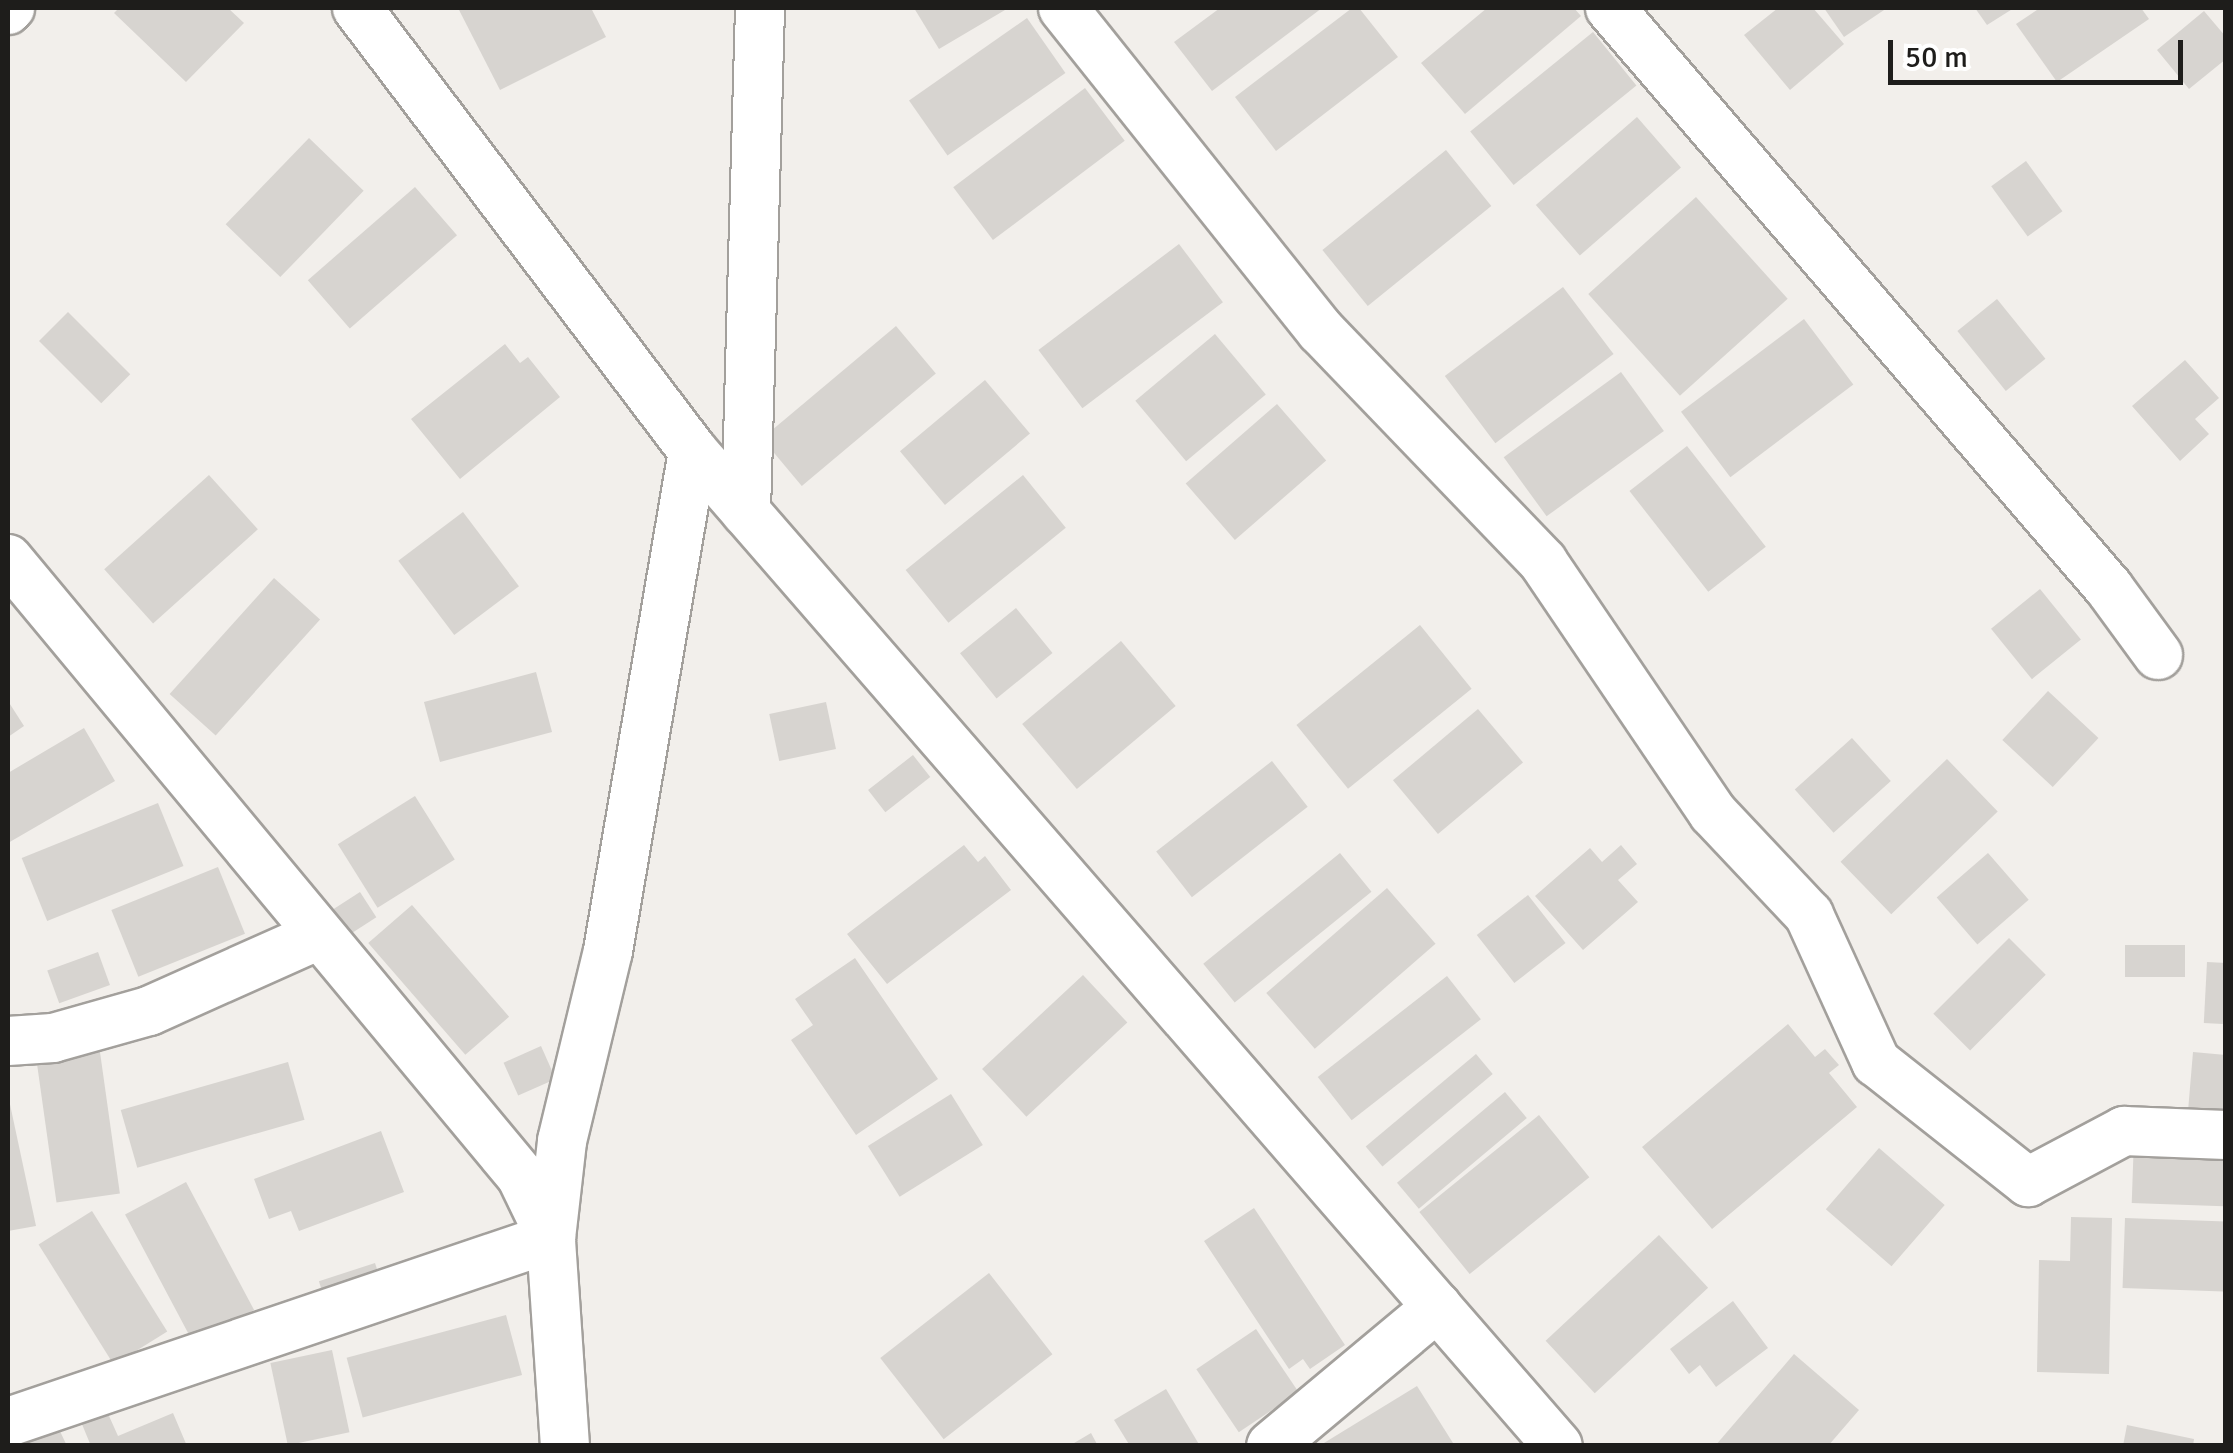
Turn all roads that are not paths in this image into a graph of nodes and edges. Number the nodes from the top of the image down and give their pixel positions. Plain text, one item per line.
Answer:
1 (357, 8) edge
2 (760, 8) edge
3 (1062, 8) edge
4 (1610, 8) edge
5 (693, 452) junction
6 (746, 512) junction
7 (8, 559) edge
8 (22, 603) edge
9 (2158, 655) dead end
10 (319, 936) junction
11 (8, 1041) edge
12 (2226, 1136) edge
13 (551, 1238) junction
14 (1437, 1307) junction
15 (8, 1422) edge
16 (565, 1446) edge
17 (1271, 1446) edge
18 (1558, 1446) edge

1 - 5 street
2 - 6 street
3 - 12 street
4 - 9 street
5 - 6 street
5 - 13 street
6 - 14 street
7 - 8 street
8 - 10 street
10 - 11 street
10 - 13 street
13 - 15 street
13 - 16 street
14 - 17 street
14 - 18 street

